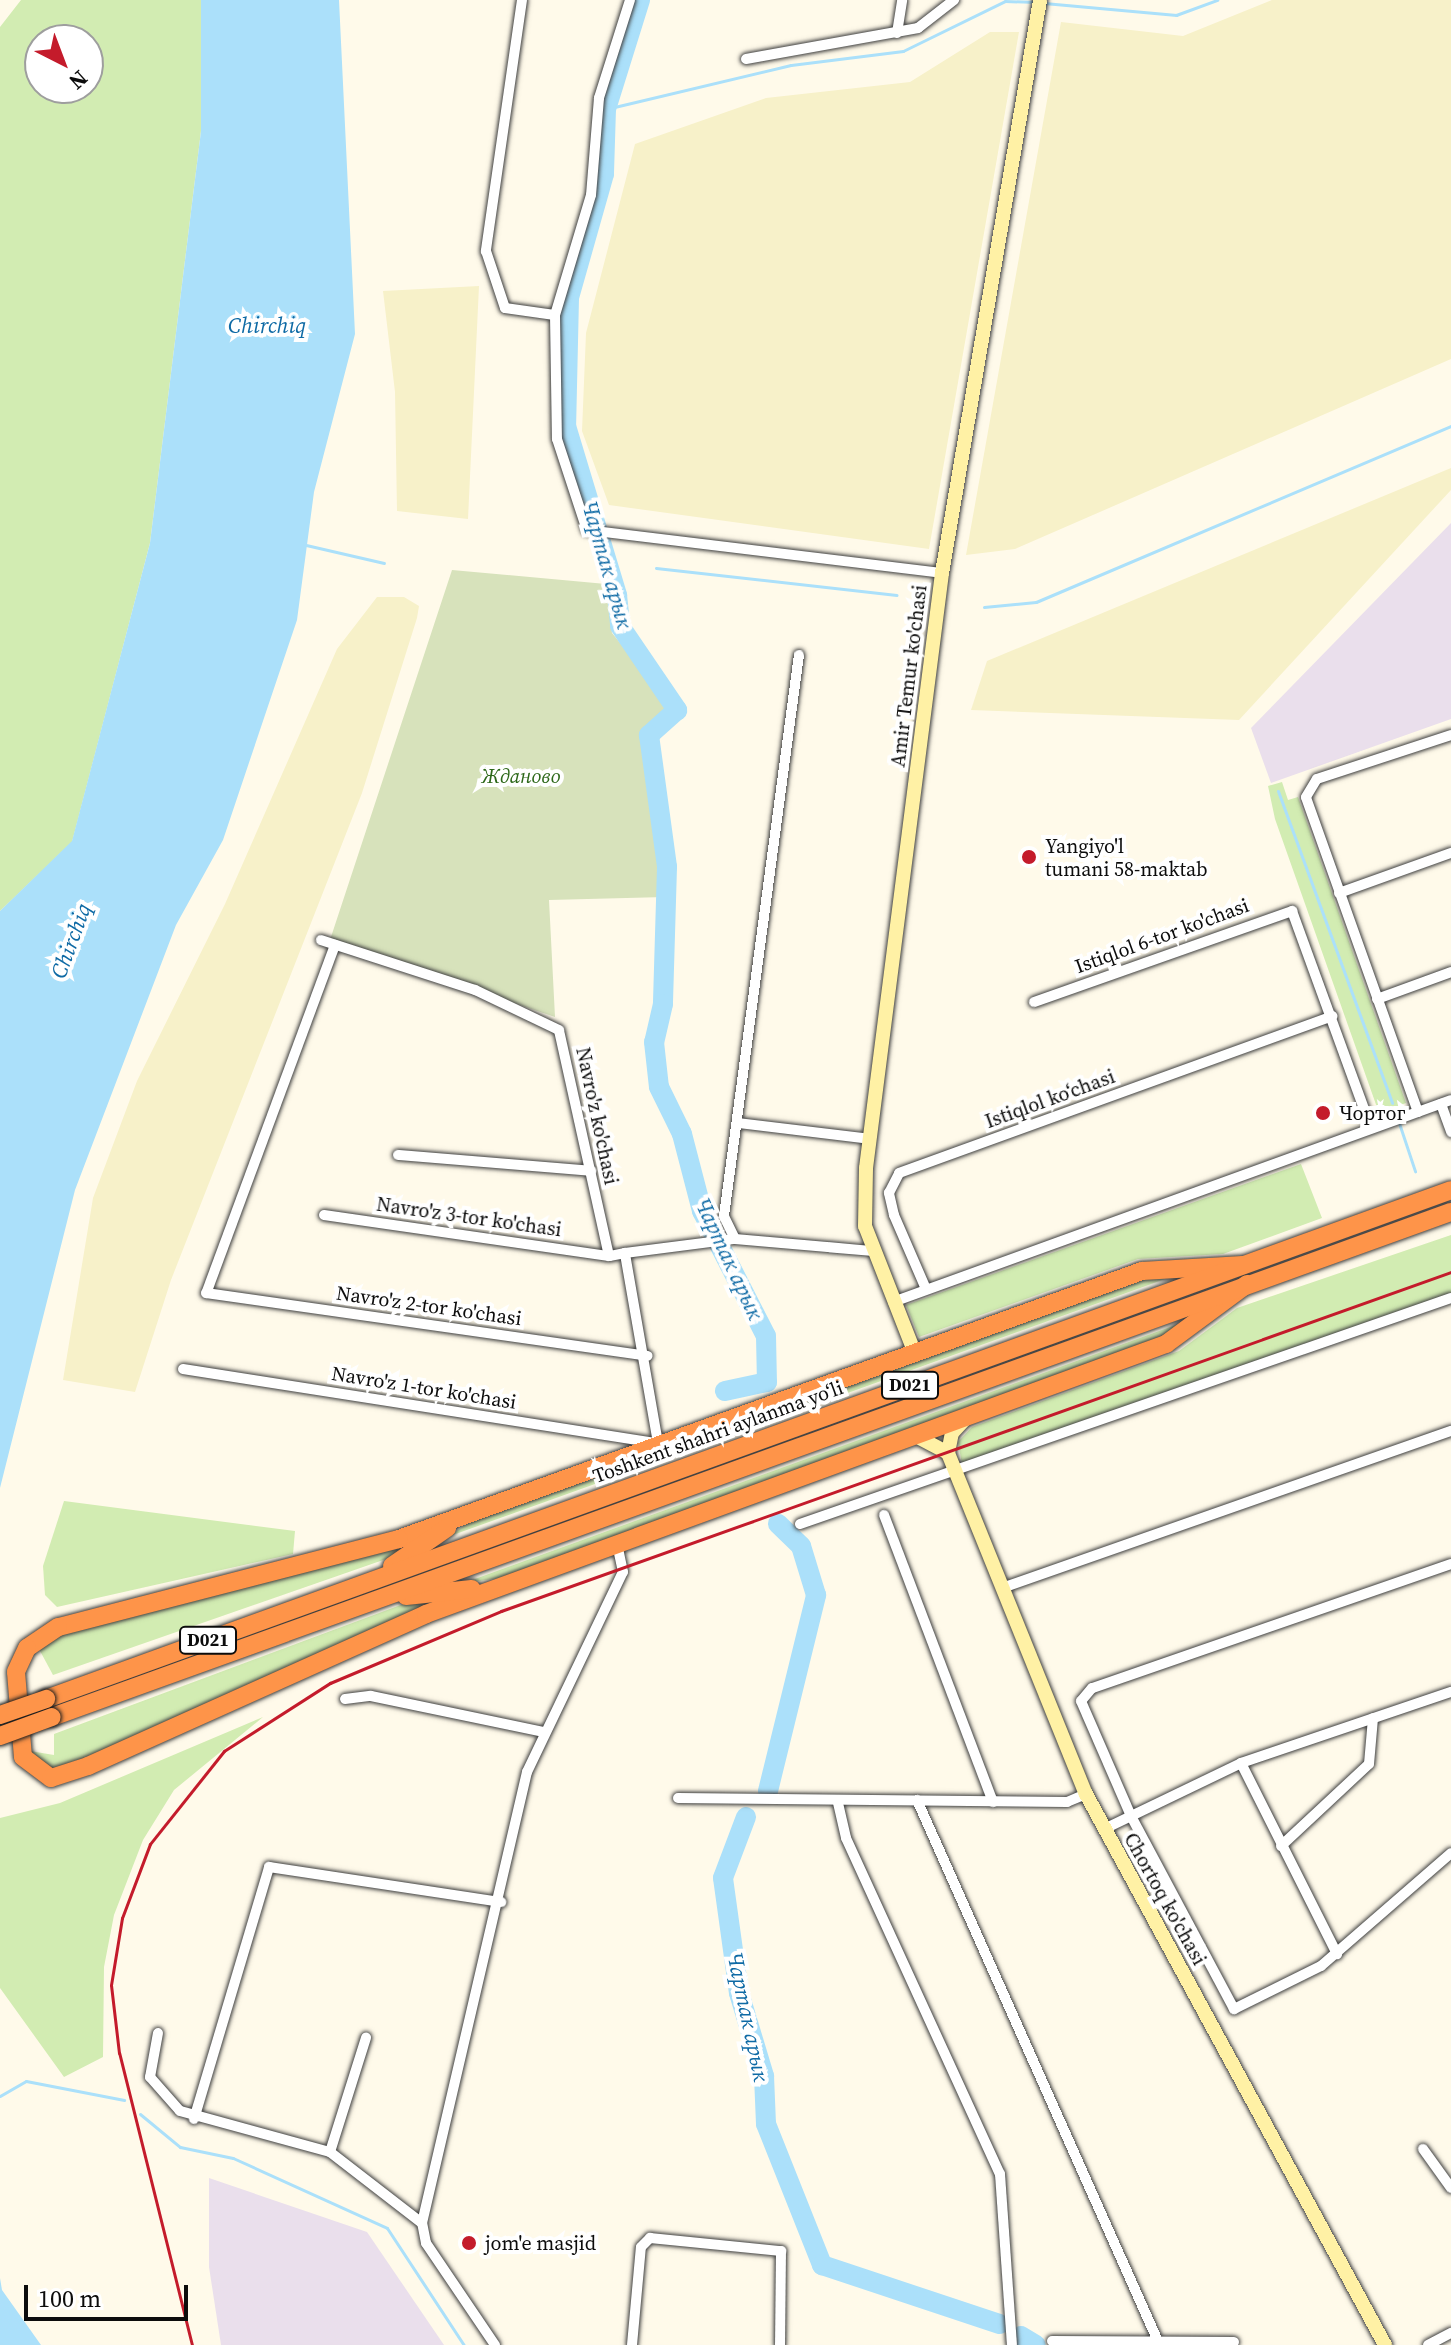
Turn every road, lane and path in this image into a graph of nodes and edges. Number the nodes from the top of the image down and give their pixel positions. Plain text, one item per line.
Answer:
1 (522, 0) edge
2 (630, 0) edge
3 (902, 0) edge
4 (954, 0) edge
5 (1039, 6) edge
6 (897, 33) junction
7 (746, 59) dead end
8 (555, 315) junction
9 (942, 573) junction
10 (799, 655) dead end
11 (1451, 735) edge
12 (1451, 853) edge
13 (1339, 893) junction
14 (321, 940) dead end
15 (335, 945) junction
16 (1451, 972) edge
17 (1377, 999) junction
18 (1034, 1002) dead end
19 (1332, 1016) junction
20 (1446, 1102) edge
21 (1418, 1112) junction
22 (738, 1123) junction
23 (1371, 1128) junction
24 (1451, 1132) edge
25 (870, 1139) junction
26 (398, 1155) dead end
27 (591, 1171) junction
28 (1451, 1190) edge
29 (1451, 1212) edge
30 (324, 1215) dead end
31 (732, 1239) junction
32 (873, 1251) junction
33 (625, 1253) junction
34 (609, 1256) junction
35 (1243, 1265) junction
36 (1247, 1284) junction
37 (926, 1289) junction
38 (1451, 1298) edge
39 (893, 1302) junction
40 (914, 1351) junction
41 (648, 1356) junction
42 (183, 1369) dead end
43 (971, 1415) junction
44 (1451, 1431) edge
45 (908, 1438) junction
46 (658, 1443) junction
47 (948, 1453) junction
48 (955, 1470) junction
49 (472, 1511) junction
50 (884, 1515) dead end
51 (800, 1524) dead end
52 (617, 1543) junction
53 (1451, 1564) edge
54 (370, 1581) junction
55 (499, 1587) junction
56 (1002, 1588) junction
57 (378, 1599) junction
58 (1451, 1692) edge
59 (345, 1699) dead end
60 (49, 1708) junction
61 (0, 1715) edge
62 (1373, 1718) junction
63 (544, 1732) junction
64 (0, 1736) edge
65 (1241, 1763) junction
66 (1086, 1794) junction
67 (678, 1798) dead end
68 (917, 1800) junction
69 (993, 1802) junction
70 (838, 1803) junction
71 (1131, 1816) junction
72 (1104, 1829) junction
73 (1281, 1846) junction
74 (1451, 1853) edge
75 (501, 1902) junction
76 (1337, 1954) junction
77 (158, 2033) dead end
78 (366, 2038) dead end
79 (194, 2119) junction
80 (1423, 2149) dead end
81 (330, 2152) junction
82 (1451, 2188) edge
83 (422, 2223) junction
84 (1451, 2333) edge
85 (1157, 2339) junction
86 (1052, 2341) dead end
87 (1234, 2342) dead end
88 (780, 2344) edge
89 (495, 2345) edge
90 (632, 2345) edge
91 (788, 2345) edge
92 (1012, 2345) edge
93 (1385, 2345) edge
94 (1428, 2345) edge

1 - 8 street
2 - 8 street
3 - 6 street
4 - 6 street
5 - 9 main road, Amir Temur ko'chasi
6 - 7 street
8 - 9 street
9 - 25 main road, Amir Temur ko'chasi
10 - 22 street
11 - 13 street
12 - 13 street
13 - 17 street
14 - 15 street, Navro'z ko'chasi
15 - 27 street, Navro'z ko'chasi
15 - 41 street, Navro'z 2-tor ko'chasi
16 - 17 street
17 - 21 street
18 - 19 street, Istiqlol 6-tor ko'chasi
19 - 23 street
19 - 37 street, Istiqlol koʻchasi
20 - 21 street
20 - 24 street
21 - 23 street
22 - 25 street
22 - 31 street
23 - 37 street
25 - 32 main road, Amir Temur ko'chasi
26 - 27 street
27 - 34 street, Navro'z ko'chasi
28 - 35 highway, Toshkent shahri aylanma yoʻli / D021
29 - 36 highway, Toshkent shahri aylanma yoʻli / D021
30 - 34 street, Navro'z 3-tor ko'chasi
31 - 32 street
31 - 33 street
32 - 39 main road, Amir Temur ko'chasi
33 - 34 street
33 - 41 street
35 - 40 highway
35 - 54 highway, Toshkent shahri aylanma yoʻli / D021
36 - 43 highway
36 - 57 highway, Toshkent shahri aylanma yoʻli / D021
37 - 39 street
38 - 48 street
39 - 40 main road, Amir Temur ko'chasi
40 - 46 highway
41 - 46 street
42 - 46 street, Navro'z 1-tor ko'chasi
43 - 45 highway
43 - 47 main road
44 - 56 street
45 - 47 main road
45 - 52 highway
46 - 49 highway
47 - 48 main road, Chortoq ko'chasi
48 - 51 street
48 - 56 main road, Chortoq ko'chasi
49 - 54 highway
49 - 55 highway
50 - 69 street
52 - 55 highway
52 - 63 street
53 - 71 street
54 - 60 highway, Toshkent shahri aylanma yoʻli / D021
55 - 57 highway
56 - 66 main road, Chortoq ko'chasi
57 - 60 highway, Toshkent shahri aylanma yoʻli / D021
58 - 62 street
59 - 63 street
60 - 61 highway, Toshkent shahri aylanma yoʻli / D021, bridge
60 - 64 highway, Toshkent shahri aylanma yoʻli / D021, bridge
62 - 65 street
62 - 73 street
63 - 75 street
65 - 71 street
65 - 73 street
66 - 69 street
66 - 72 main road, Chortoq ko'chasi
67 - 70 street
68 - 69 street
68 - 70 street
68 - 85 street
70 - 92 street
71 - 72 street
71 - 76 street
72 - 93 main road, Chortoq ko'chasi
73 - 76 street
74 - 76 street
75 - 79 street
75 - 83 street
77 - 79 street
78 - 81 street
79 - 81 street
80 - 82 street
81 - 83 street
83 - 89 street
84 - 94 street
85 - 86 street
85 - 87 street
88 - 90 street
88 - 91 street

